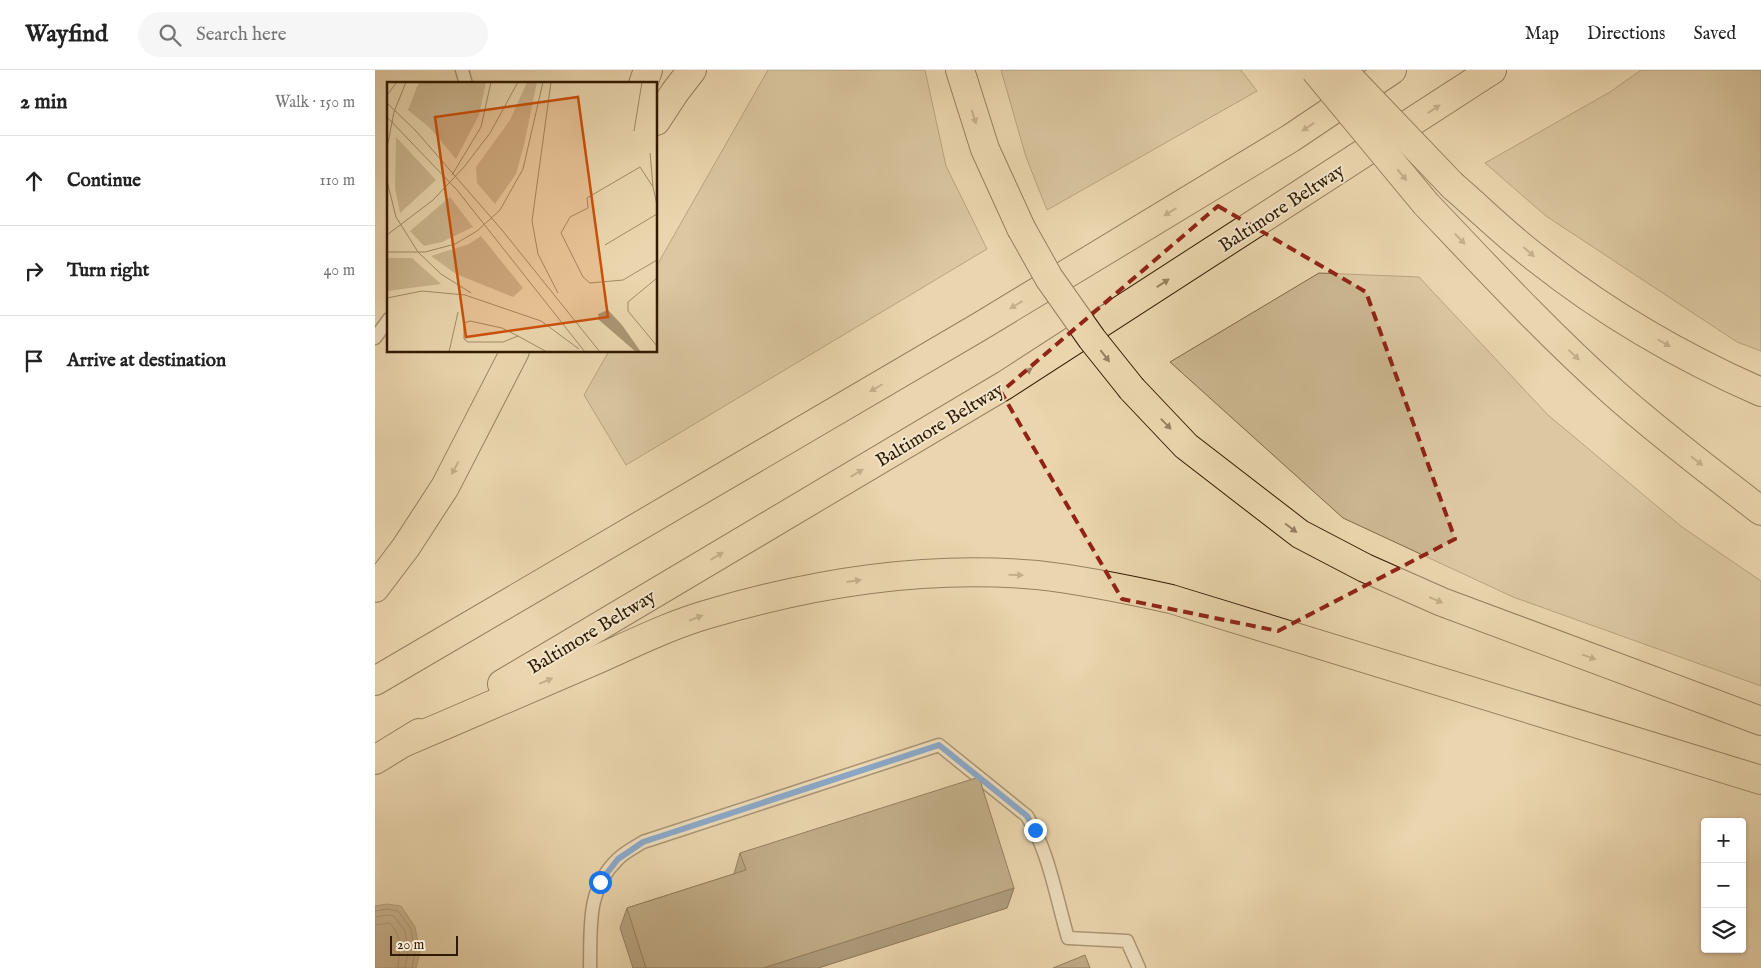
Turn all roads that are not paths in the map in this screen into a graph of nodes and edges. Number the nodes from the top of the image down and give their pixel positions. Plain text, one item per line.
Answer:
1 (648, 70) edge
2 (692, 70) edge
3 (961, 70) edge
4 (1315, 70) edge
5 (1342, 70) edge
6 (1392, 70) edge
7 (1492, 70) edge
8 (644, 82) edge
9 (657, 119) edge
10 (387, 322) edge
11 (375, 338) edge
12 (514, 352) edge
13 (519, 352) edge
14 (1761, 392) edge
15 (478, 425) junction
16 (1761, 511) edge
17 (375, 588) edge
18 (375, 681) edge
19 (1761, 721) edge
20 (405, 742) junction
21 (375, 760) edge
22 (1761, 780) edge
23 (590, 968) edge
24 (1139, 968) edge

1 - 8 highway
2 - 9 highway
3 -> 19 highway, bridge
4 -> 16 highway, bridge
5 -> 14 highway, bridge
6 -> 18 highway
20 -> 7 highway, Baltimore Beltway
10 - 11 lane
12 - 15 highway
13 - 15 highway
15 -> 17 highway
20 - 21 highway, Baltimore Beltway
20 -> 22 highway
23 - 24 lane

